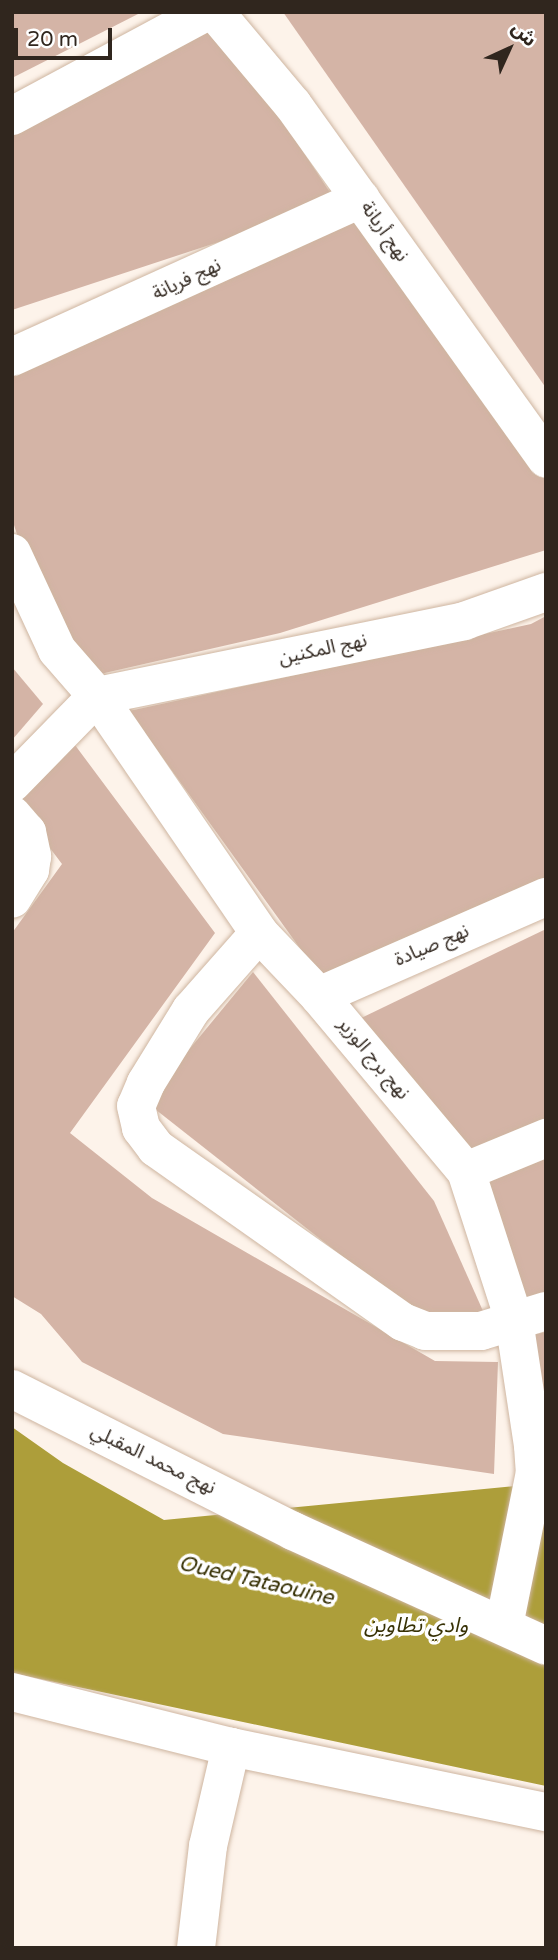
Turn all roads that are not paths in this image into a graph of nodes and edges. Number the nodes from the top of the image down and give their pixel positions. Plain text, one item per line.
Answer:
1 (206, 12) edge
2 (215, 12) edge
3 (12, 116) edge
4 (361, 199) junction
5 (12, 357) edge
6 (546, 459) edge
7 (12, 553) edge
8 (546, 592) edge
9 (97, 696) junction
10 (12, 783) edge
11 (12, 815) edge
12 (546, 897) edge
13 (12, 899) edge
14 (259, 933) junction
15 (319, 996) junction
16 (546, 1138) edge
17 (466, 1171) junction
18 (530, 1315) edge
19 (12, 1390) edge
20 (538, 1454) edge
21 (504, 1626) junction
22 (546, 1646) edge
23 (12, 1692) edge
24 (230, 1746) junction
25 (546, 1812) edge
26 (196, 1948) edge

1 - 3 street
2 - 4 street, نهج أريانة
4 - 5 street, نهج فريانة
4 - 6 street, نهج أريانة
7 - 9 street, نهج برج الوزير
8 - 9 street, نهج المكنين
9 - 10 street
9 - 14 street, نهج برج الوزير
11 - 13 street
12 - 15 street, نهج صيادة
14 - 15 street, نهج برج الوزير
14 - 18 street
15 - 17 street, نهج برج الوزير
16 - 17 street
17 - 18 street, نهج برج الوزير
18 - 20 street, نهج برج الوزير
19 - 21 street, نهج محمد المقبلي
20 - 21 street, نهج برج الوزير
21 - 22 street, نهج محمد المقبلي
23 - 24 street
24 - 25 street
24 - 26 street

